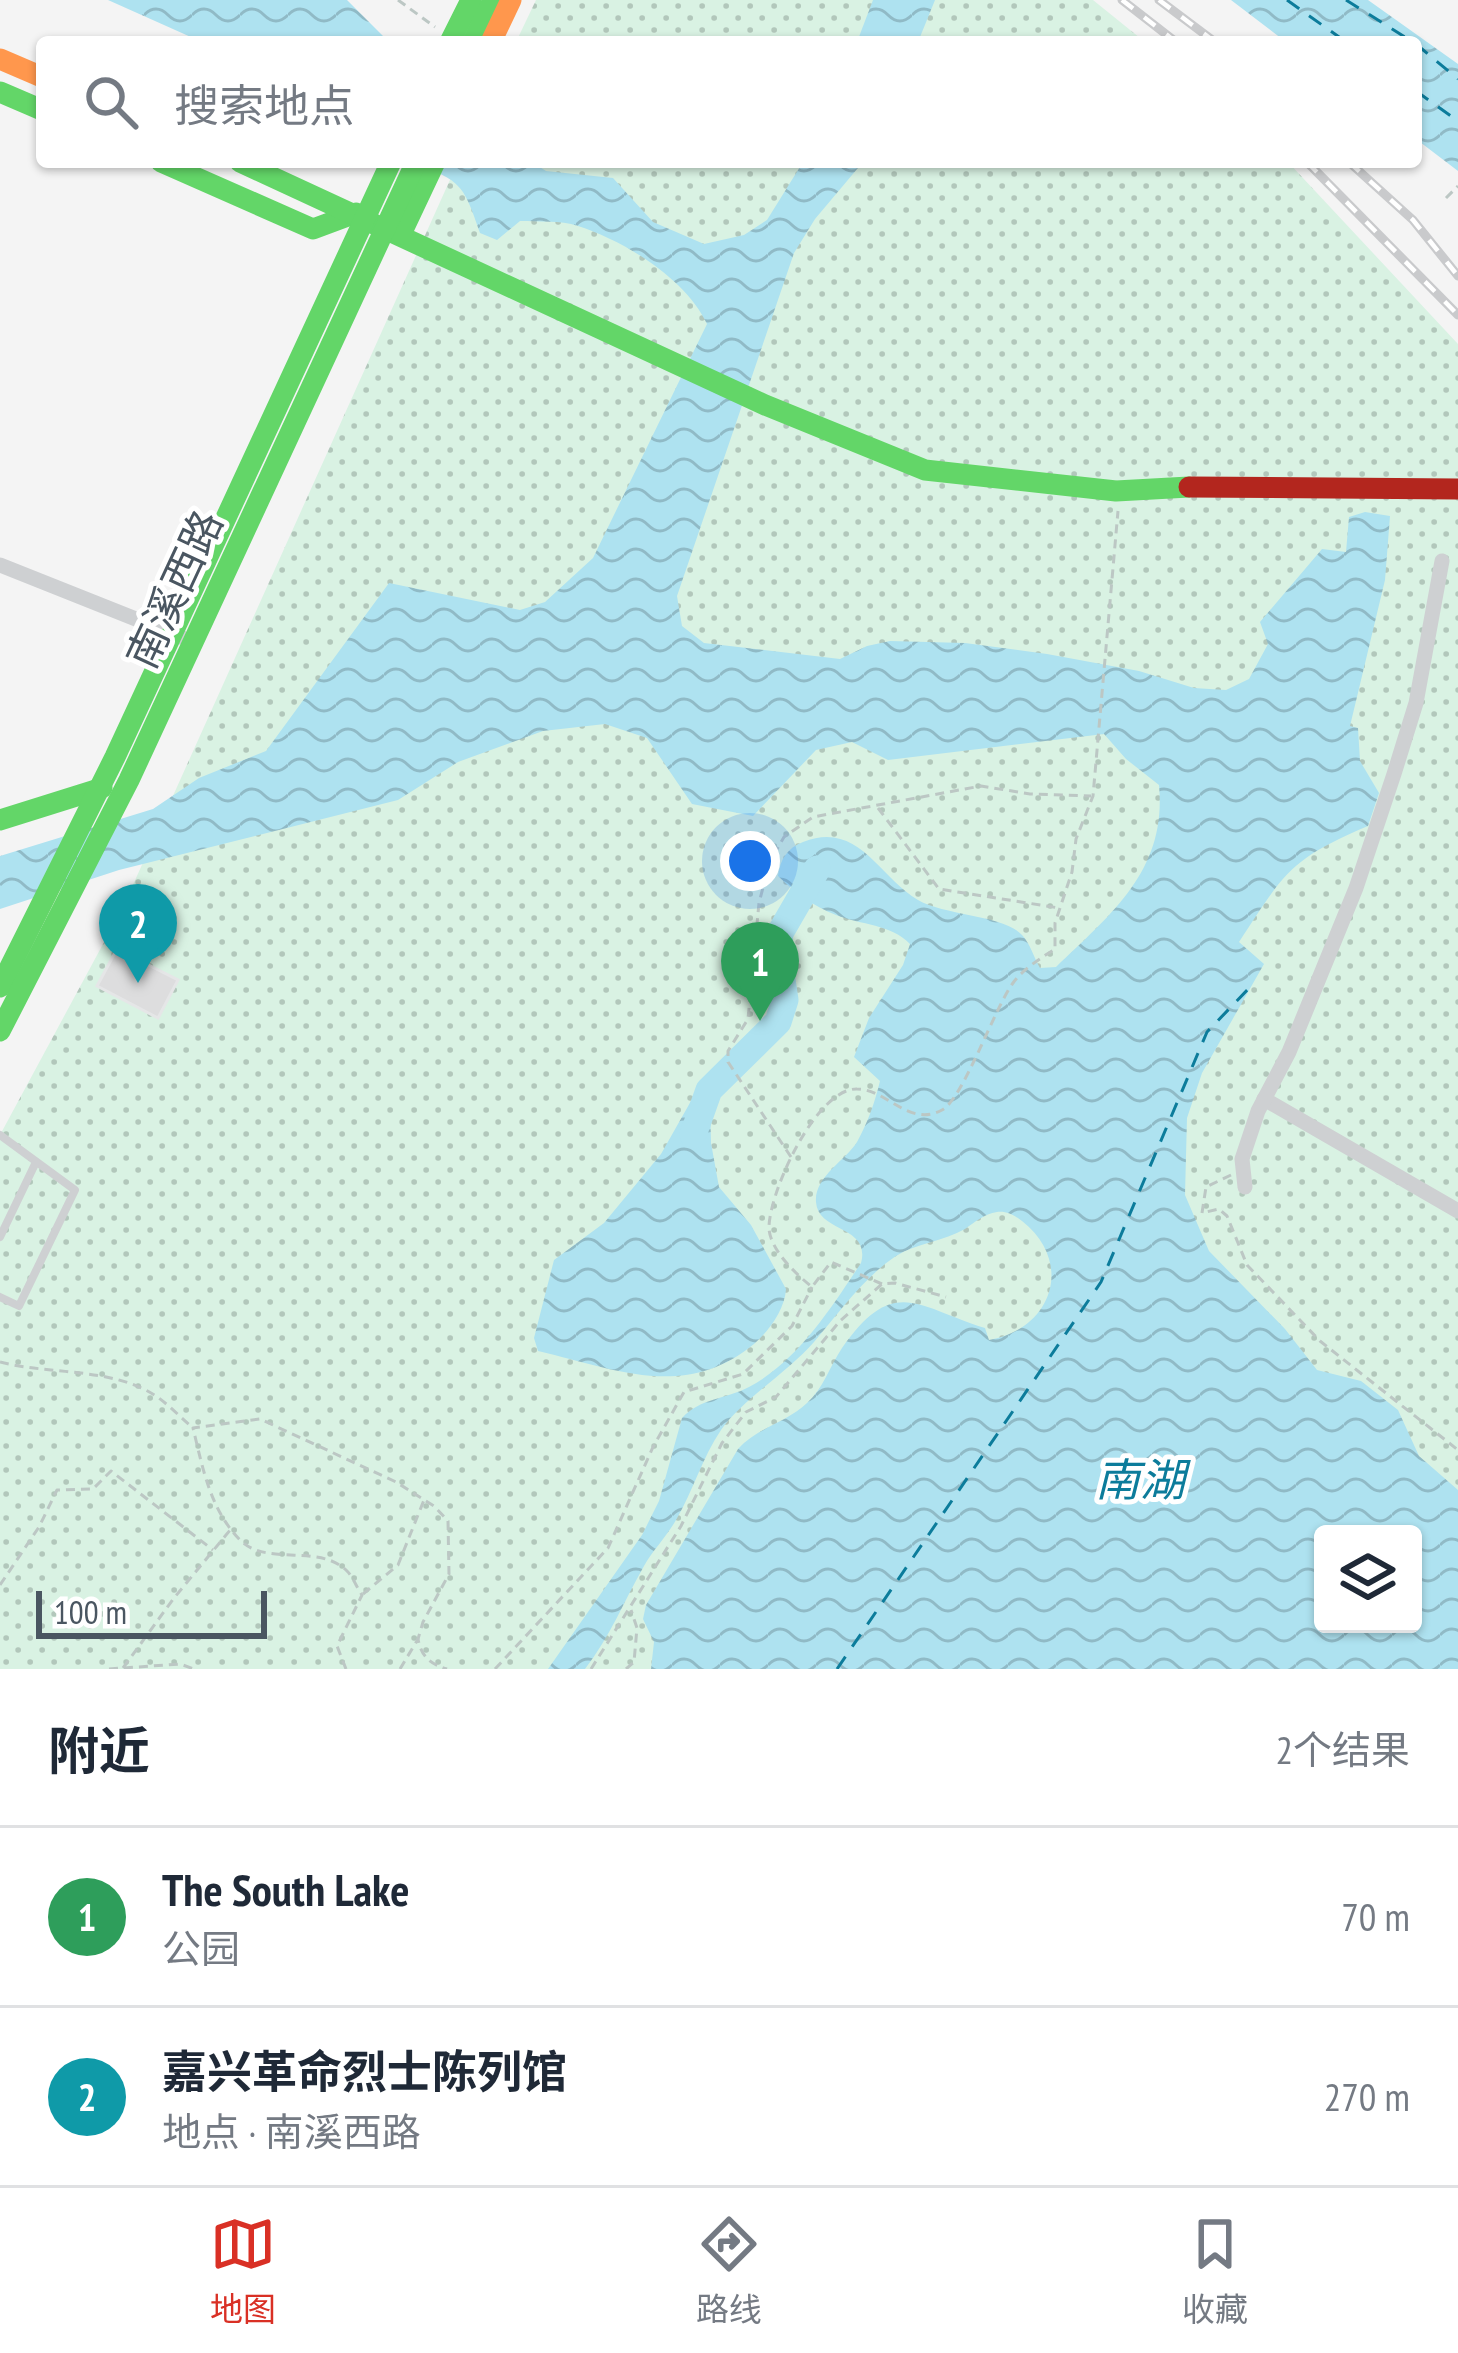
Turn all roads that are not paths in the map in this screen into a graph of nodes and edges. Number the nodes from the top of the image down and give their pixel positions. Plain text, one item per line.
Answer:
1 (455, 0) edge
2 (471, 0) edge
3 (493, 0) edge
4 (511, 0) edge
5 (444, 36) edge
6 (444, 36) edge
7 (476, 36) edge
8 (494, 36) edge
9 (0, 59) edge
10 (36, 74) edge
11 (0, 92) edge
12 (36, 107) edge
13 (175, 168) edge
14 (253, 168) edge
15 (398, 168) edge
16 (377, 223) junction
17 (1458, 489) edge
18 (1442, 561) dead end
19 (0, 565) edge
20 (182, 638) junction
21 (109, 793) junction
22 (0, 820) edge
23 (0, 987) edge
24 (0, 1031) edge
25 (1264, 1099) junction
26 (0, 1136) edge
27 (36, 1162) junction
28 (1245, 1187) dead end
29 (1458, 1211) edge
30 (0, 1237) edge
31 (0, 1297) edge

1 - 5 main road
2 - 6 main road
3 - 7 main road
4 - 8 main road
9 - 10 main road
11 - 12 main road
13 - 16 main road
14 - 16 main road
15 - 16 main road, 南溪西路
15 - 16 main road
16 - 17 main road
16 - 20 main road, 南溪西路
18 - 25 street
19 - 20 street
20 - 21 main road, 南溪西路
20 - 21 main road, 南溪西路
21 - 22 main road
21 - 23 main road, 南溪西路
21 - 24 main road, 南溪西路
25 - 28 street
25 - 29 street
26 - 27 lane
27 - 30 lane
27 - 31 lane

